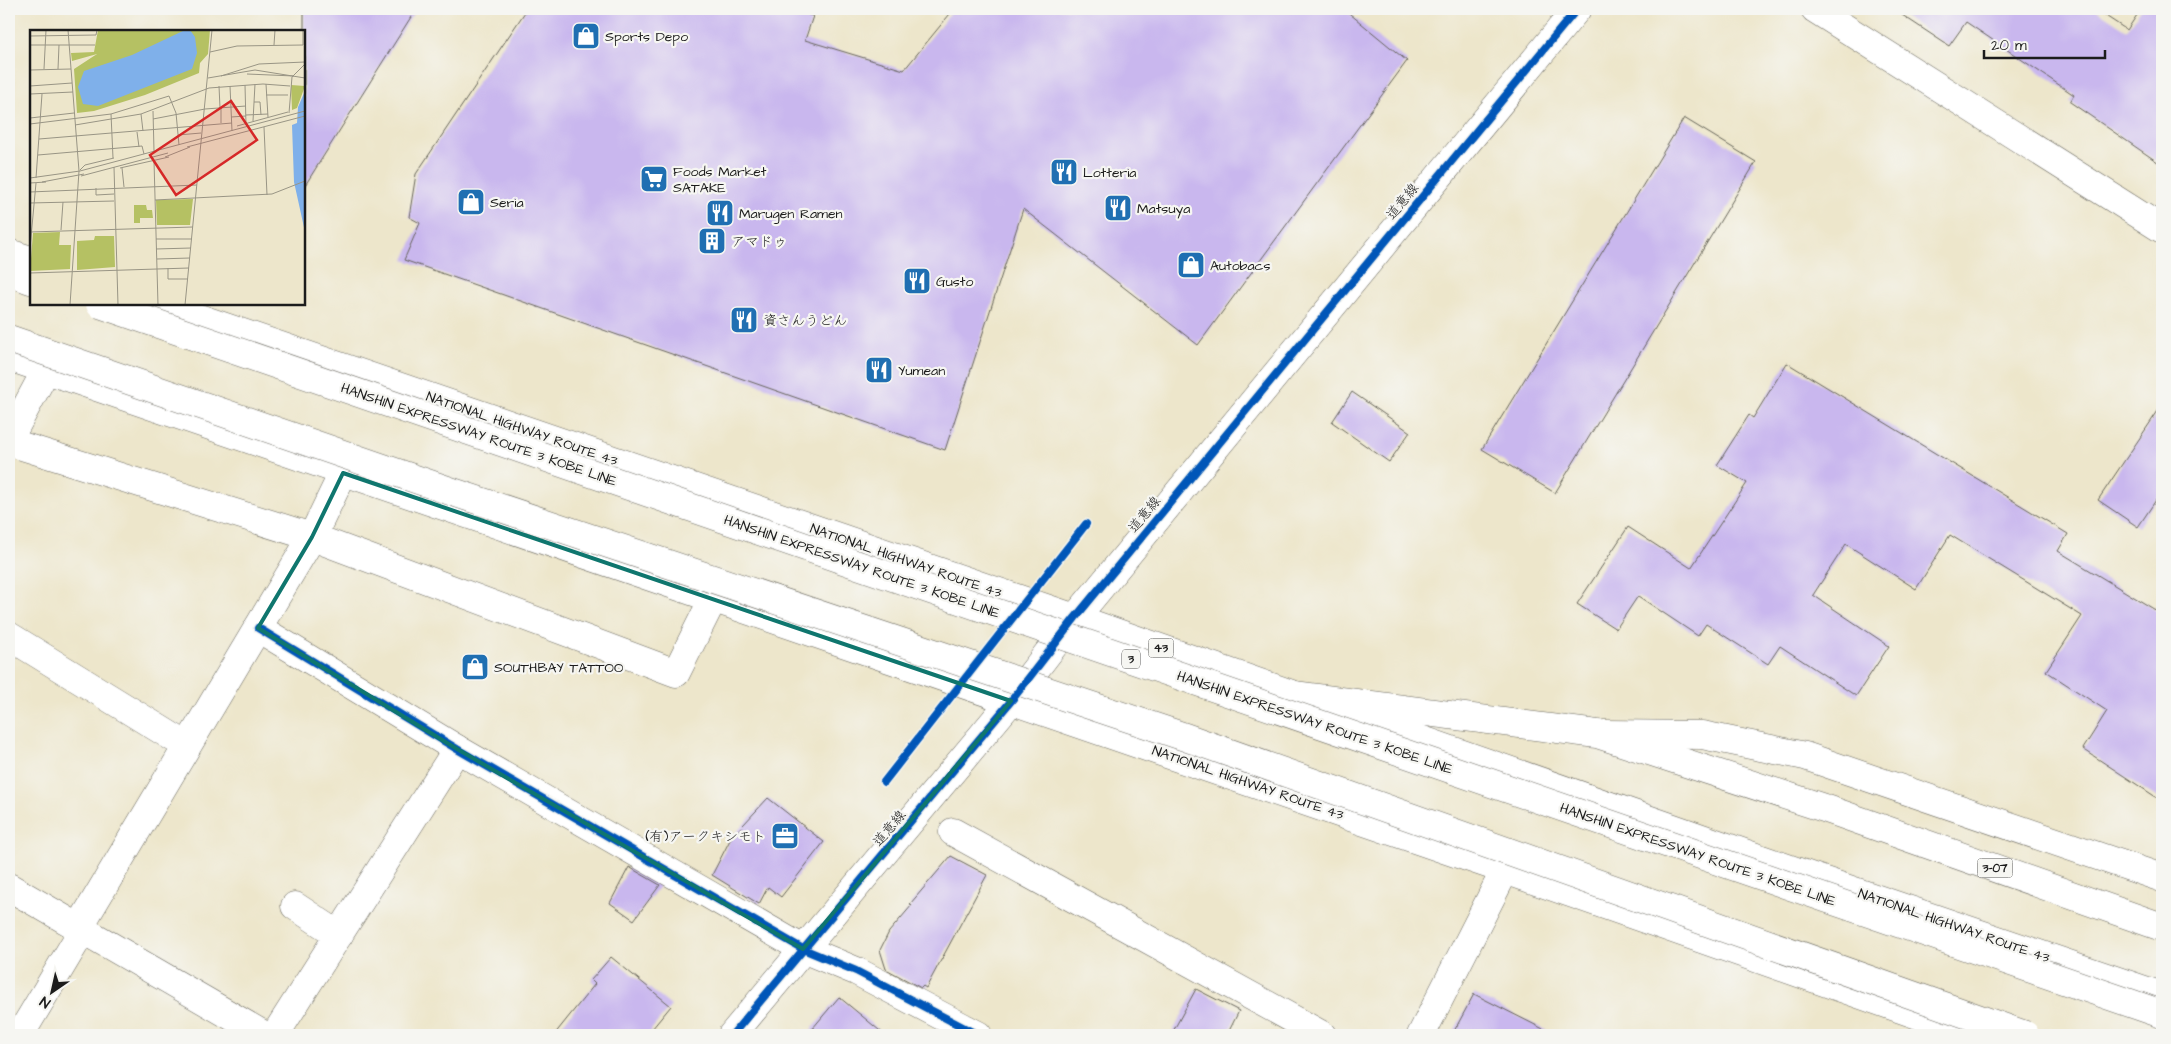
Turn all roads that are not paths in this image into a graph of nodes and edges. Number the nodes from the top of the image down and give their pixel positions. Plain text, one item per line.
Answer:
1 (1576, 9) edge
2 (1815, 9) edge
3 (2162, 229) edge
4 (9, 253) edge
5 (30, 260) edge
6 (9, 272) edge
7 (30, 280) edge
8 (103, 305) edge
9 (161, 305) edge
10 (9, 339) edge
11 (9, 357) edge
12 (46, 370) junction
13 (9, 440) edge
14 (343, 473) junction
15 (312, 537) junction
16 (713, 599) junction
17 (1075, 618) junction
18 (258, 628) junction
19 (9, 636) edge
20 (1286, 694) junction
21 (1011, 701) junction
22 (1597, 734) junction
23 (187, 746) junction
24 (457, 749) junction
25 (953, 832) dead end
26 (1505, 870) junction
27 (2162, 878) edge
28 (9, 887) edge
29 (295, 906) dead end
30 (2162, 927) edge
31 (81, 929) junction
32 (339, 935) junction
33 (803, 949) junction
34 (2162, 996) edge
35 (2162, 1014) edge
36 (936, 1025) edge
37 (20, 1035) edge
38 (264, 1035) edge
39 (275, 1035) edge
40 (732, 1035) edge
41 (978, 1035) edge
42 (1322, 1035) edge
43 (1421, 1035) edge
44 (1975, 1035) edge
45 (2025, 1035) edge

1 - 17 main road, 道意線
2 - 3 main road
4 - 5 main road
6 - 7 main road
8 - 35 main road, HANSHIN EXPRESSWAY ROUTE 3 KOBE LINE / 3, bridge
9 - 17 main road, NATIONAL HIGHWAY ROUTE 43 / 43
10 - 45 main road, bridge
11 - 12 main road, NATIONAL HIGHWAY ROUTE 43
12 - 13 main road
12 - 14 main road, NATIONAL HIGHWAY ROUTE 43
13 - 15 main road
14 - 15 main road
14 - 16 main road, NATIONAL HIGHWAY ROUTE 43
15 - 16 main road
15 - 18 main road
16 - 21 main road, NATIONAL HIGHWAY ROUTE 43
17 - 20 main road, NATIONAL HIGHWAY ROUTE 43 / 43
17 - 21 main road, 道意線
18 - 23 main road
18 - 24 main road
19 - 23 main road
20 - 22 main road
20 - 34 main road, NATIONAL HIGHWAY ROUTE 43 / 43
21 - 26 main road, NATIONAL HIGHWAY ROUTE 43
21 - 33 main road, 道意線
22 - 27 main road
22 - 30 main road, 3-07
23 - 31 main road
24 - 32 main road
24 - 33 main road
25 - 42 main road
26 - 43 main road
26 - 44 main road, NATIONAL HIGHWAY ROUTE 43
28 - 31 main road
29 - 32 main road
31 - 37 main road
31 - 38 main road
32 - 39 main road
33 - 36 main road
33 - 40 main road, 道意線
36 - 41 main road

